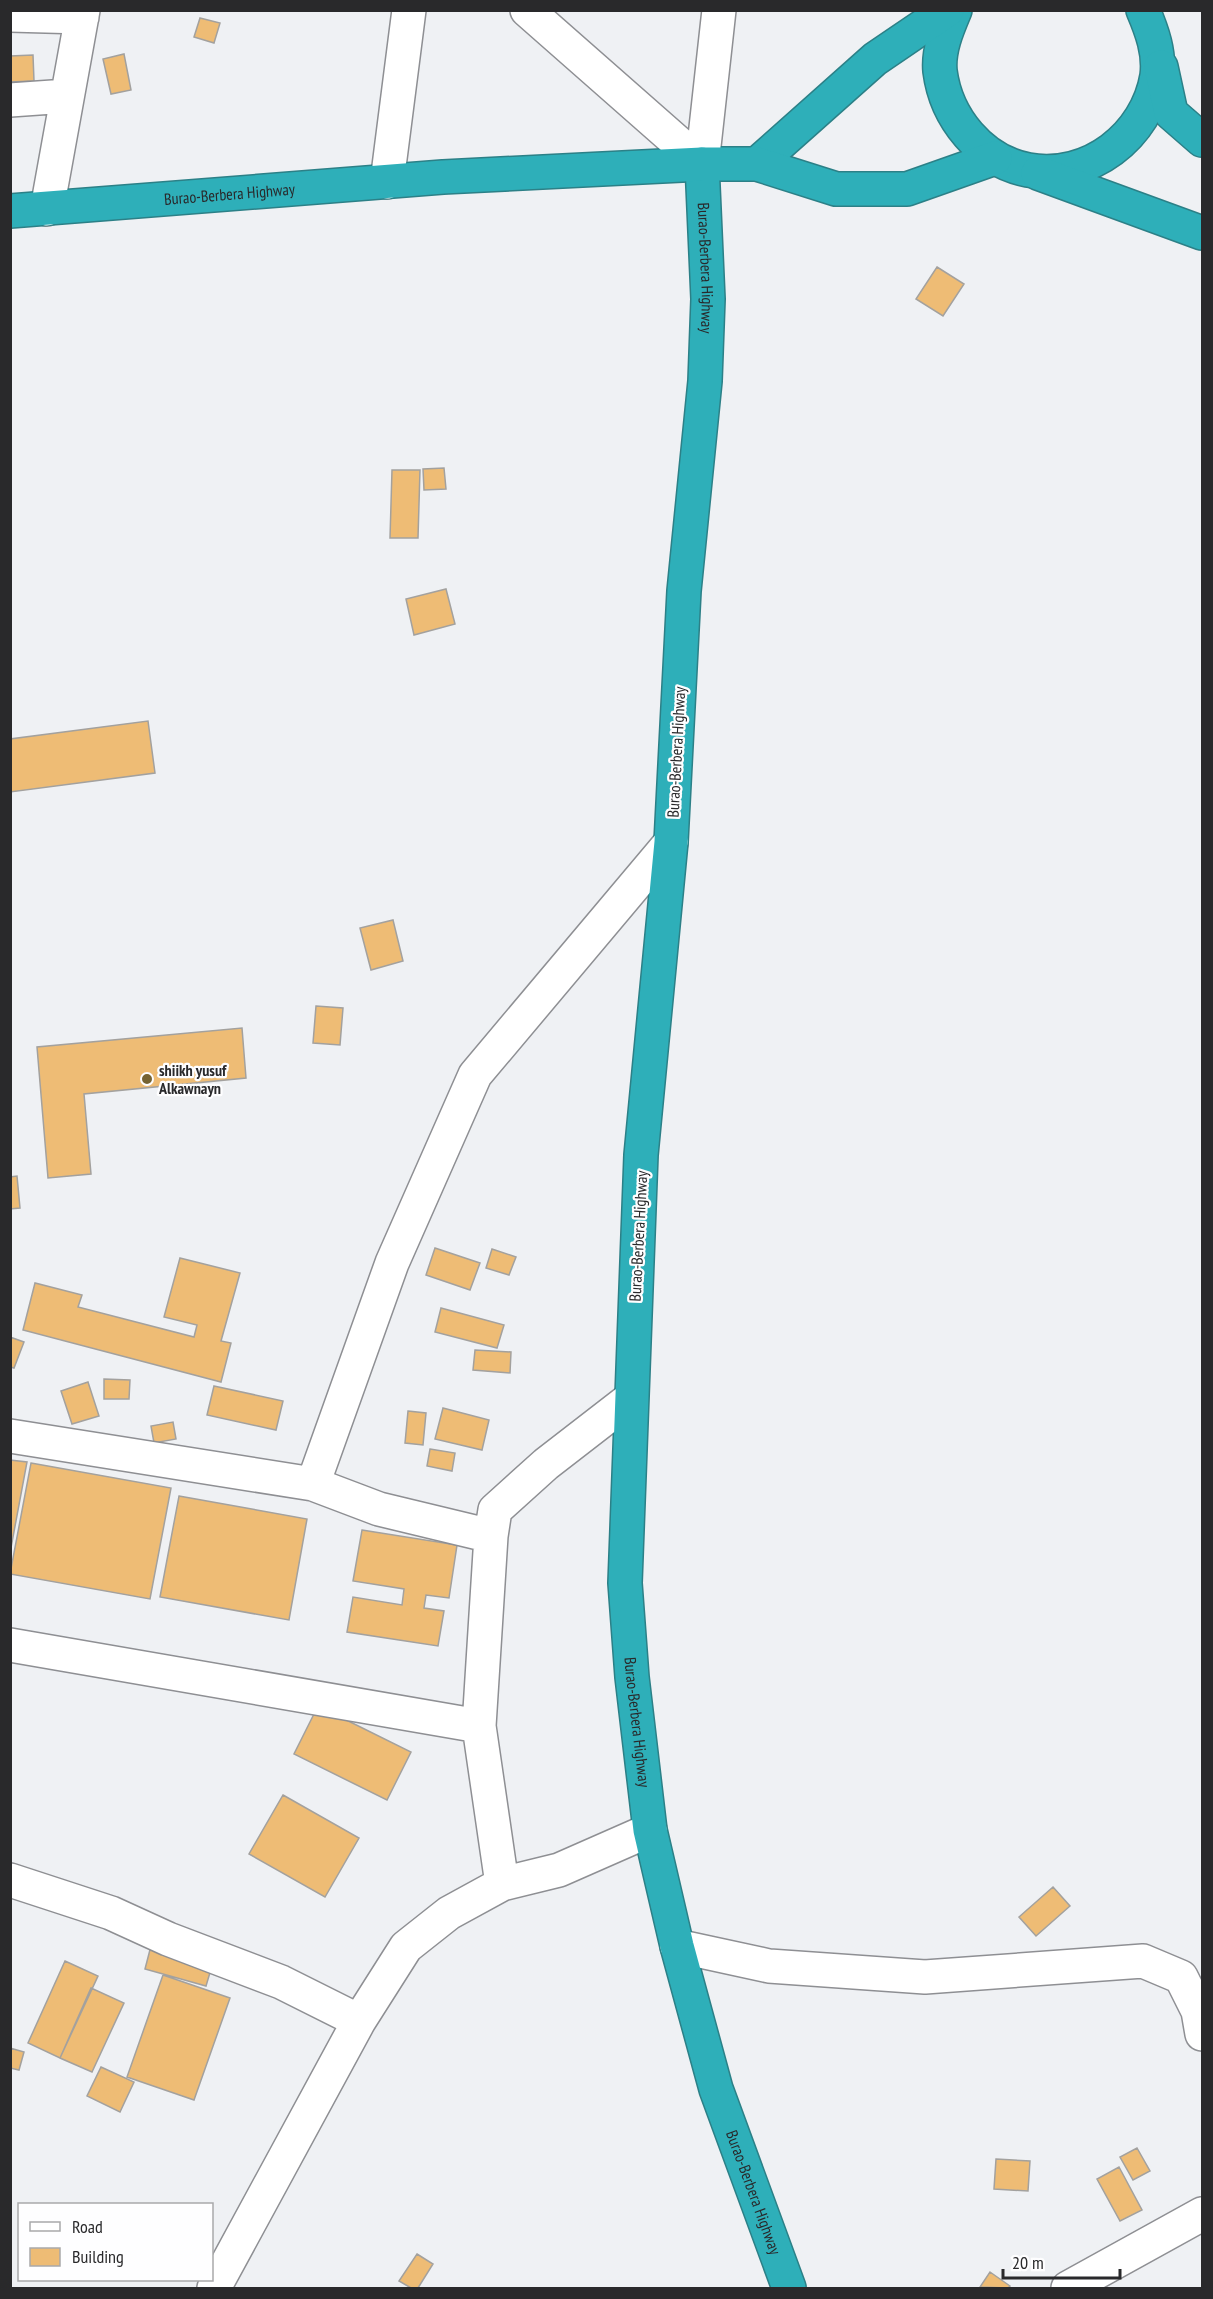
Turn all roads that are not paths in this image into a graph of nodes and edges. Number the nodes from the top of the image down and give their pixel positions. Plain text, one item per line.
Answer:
1 (409, 10) edge
2 (527, 10) edge
3 (719, 10) edge
4 (947, 10) edge
5 (956, 10) edge
6 (82, 14) edge
7 (10, 15) edge
8 (1149, 25) edge
9 (67, 96) junction
10 (10, 100) edge
11 (1203, 140) edge
12 (995, 158) junction
13 (702, 164) junction
14 (757, 164) junction
15 (1028, 170) junction
16 (387, 182) junction
17 (47, 209) junction
18 (10, 211) edge
19 (1203, 233) edge
20 (671, 842) junction
21 (630, 1399) junction
22 (10, 1436) edge
23 (313, 1484) junction
24 (491, 1536) junction
25 (10, 1645) edge
26 (479, 1726) junction
27 (650, 1830) junction
28 (10, 1880) edge
29 (502, 1884) junction
30 (677, 1946) junction
31 (358, 2021) junction
32 (1203, 2034) edge
33 (1203, 2214) edge
34 (214, 2289) edge
35 (789, 2289) edge
36 (1068, 2289) edge

1 - 16 street
2 - 13 street
3 - 13 street
4 - 14 highway
5 - 12 highway
6 - 7 street
6 - 9 street
8 - 11 highway
8 - 15 highway
9 - 10 street
9 - 17 street
12 - 14 highway, Burao-Berbera Highway
12 - 15 highway
13 - 14 highway, Burao-Berbera Highway
13 - 16 highway, Burao-Berbera Highway
13 - 20 highway, Burao-Berbera Highway
15 - 19 highway
16 - 17 highway, Burao-Berbera Highway
17 - 18 highway, Burao-Berbera Highway
20 - 21 highway, Burao-Berbera Highway
20 - 23 street
21 - 24 street
21 - 27 highway, Burao-Berbera Highway
22 - 23 street
23 - 24 street
24 - 26 street
25 - 26 street
26 - 29 street
27 - 29 street
27 - 30 highway, Burao-Berbera Highway
28 - 31 street
29 - 31 street
30 - 32 street
30 - 35 highway, Burao-Berbera Highway
31 - 34 street
33 - 36 street

